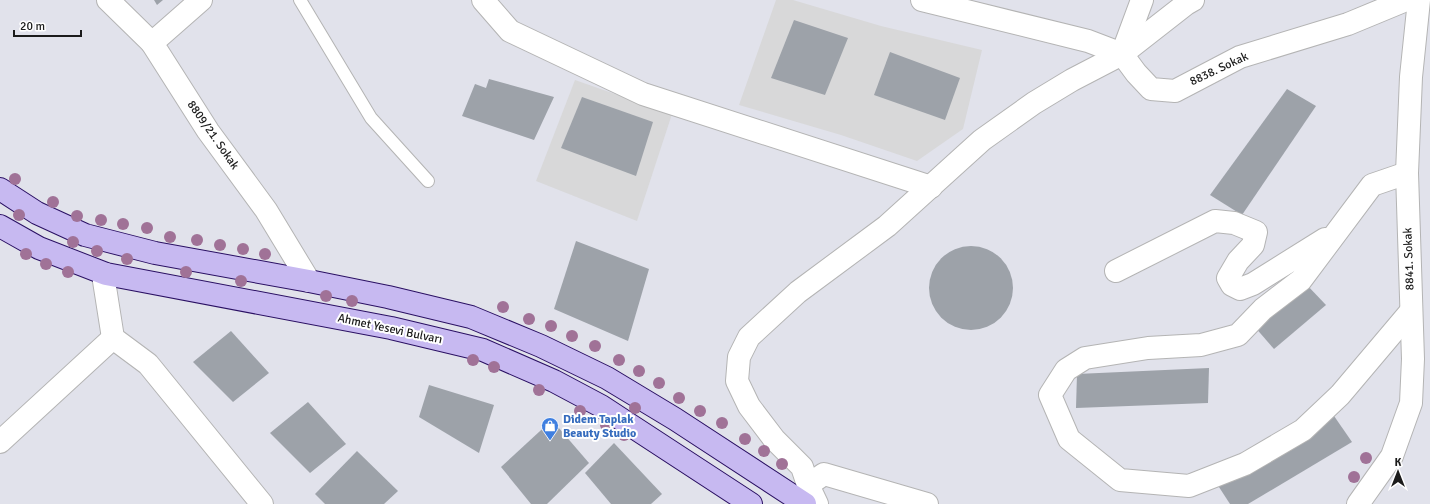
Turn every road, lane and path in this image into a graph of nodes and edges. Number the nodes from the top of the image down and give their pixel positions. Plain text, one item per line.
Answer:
1 (108, 0) edge
2 (201, 0) edge
3 (300, 0) edge
4 (483, 0) edge
5 (922, 0) edge
6 (1142, 0) edge
7 (1193, 0) edge
8 (1406, 0) edge
9 (1419, 0) edge
10 (152, 43) junction
11 (1122, 54) junction
12 (1407, 174) junction
13 (428, 181) dead end
14 (931, 187) junction
15 (0, 189) edge
16 (0, 226) edge
17 (1338, 231) junction
18 (1116, 271) dead end
19 (106, 274) junction
20 (309, 281) junction
21 (1411, 311) junction
22 (113, 338) junction
23 (0, 442) edge
24 (810, 498) edge
25 (262, 504) edge
26 (752, 504) edge
27 (927, 504) edge
28 (1358, 504) edge

1 - 10 street, 8809/21. Sokak
2 - 10 street
3 - 13 lane
4 - 14 street
5 - 11 street
6 - 11 street
7 - 11 street
8 - 11 street, 8838. Sokak
9 - 12 street, 8841. Sokak
10 - 20 street, 8809/21. Sokak
11 - 14 street
12 - 17 street
12 - 21 street, 8841. Sokak
14 - 24 street
15 - 20 street
16 - 19 street, Ahmet Yesevi Bulvarı
17 - 18 street
17 - 21 street
19 - 22 street
19 - 26 street, Ahmet Yesevi Bulvarı
20 - 24 street
21 - 28 street, 8841. Sokak
22 - 23 street
22 - 25 street
24 - 27 street

